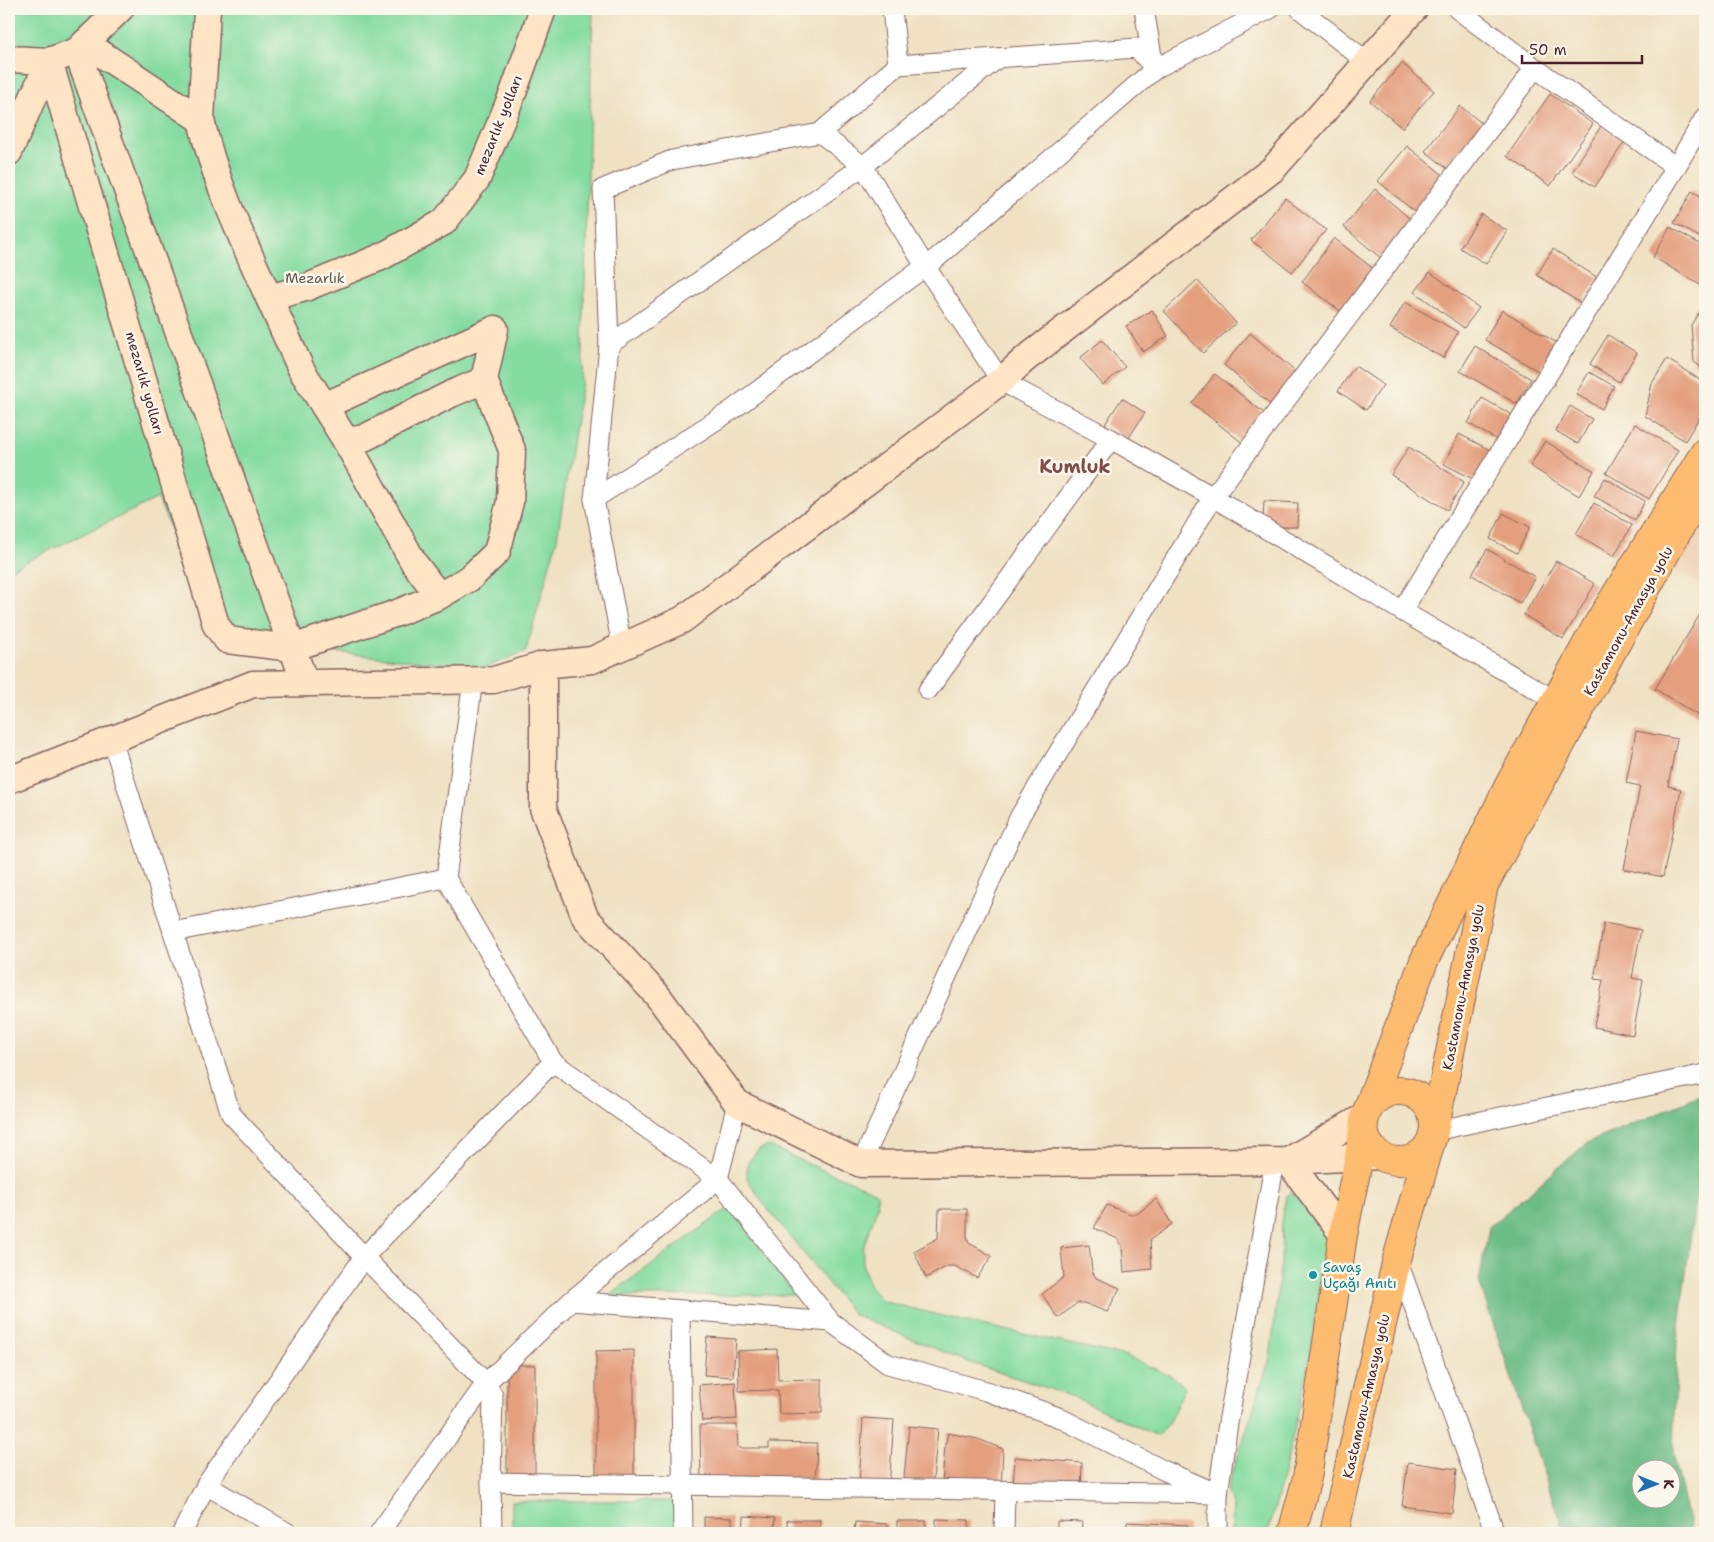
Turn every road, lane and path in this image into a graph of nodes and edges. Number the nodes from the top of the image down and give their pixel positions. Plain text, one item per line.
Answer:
1 (120, 9) edge
2 (207, 9) edge
3 (542, 9) edge
4 (892, 9) edge
5 (1144, 9) edge
6 (1270, 9) edge
7 (1300, 9) edge
8 (1414, 9) edge
9 (1457, 9) edge
10 (81, 47) junction
11 (998, 58) junction
12 (9, 59) edge
13 (49, 61) junction
14 (1367, 62) junction
15 (898, 65) junction
16 (1534, 68) junction
17 (1155, 69) junction
18 (1705, 117) edge
19 (202, 120) junction
20 (820, 132) junction
21 (9, 152) edge
22 (863, 166) junction
23 (1676, 167) junction
24 (925, 266) junction
25 (269, 298) junction
26 (609, 346) junction
27 (484, 380) junction
28 (1001, 381) junction
29 (324, 406) junction
30 (1111, 439) junction
31 (346, 441) junction
32 (1705, 452) edge
33 (1705, 485) edge
34 (1213, 498) junction
35 (594, 500) junction
36 (439, 596) junction
37 (1402, 611) junction
38 (622, 647) junction
39 (292, 648) junction
40 (543, 665) junction
41 (483, 680) junction
42 (304, 683) junction
43 (928, 690) dead end
44 (1556, 701) junction
45 (112, 740) junction
46 (9, 780) edge
47 (446, 878) junction
48 (174, 932) junction
49 (553, 1062) junction
50 (1705, 1074) edge
51 (737, 1103) junction
52 (1365, 1116) junction
53 (1434, 1131) junction
54 (1370, 1157) junction
55 (1281, 1161) junction
56 (861, 1164) junction
57 (718, 1179) junction
58 (1343, 1236) junction
59 (364, 1257) junction
60 (1397, 1259) junction
61 (570, 1301) junction
62 (680, 1310) junction
63 (831, 1322) junction
64 (486, 1383) junction
65 (491, 1482) junction
66 (206, 1485) junction
67 (683, 1485) junction
68 (1005, 1490) junction
69 (1218, 1494) junction
70 (182, 1533) edge
71 (288, 1533) edge
72 (379, 1533) edge
73 (492, 1533) edge
74 (683, 1533) edge
75 (1004, 1533) edge
76 (1218, 1533) edge
77 (1292, 1533) edge
78 (1334, 1533) edge
79 (1495, 1533) edge

1 - 10 street
2 - 19 street
3 - 25 street, mezarlık yolları
4 - 15 street
5 - 17 street
6 - 17 street
7 - 14 street
8 - 14 street
9 - 16 street
10 - 13 street
10 - 19 street
10 - 39 street
11 - 15 street
11 - 17 street
11 - 22 street
12 - 13 street
13 - 21 street
13 - 39 street, mezarlık yolları
14 - 28 street
15 - 20 street
16 - 23 street
16 - 34 street
17 - 24 street
18 - 23 street
19 - 25 street
20 - 22 street
20 - 26 street
22 - 24 street
22 - 26 street
23 - 37 street
24 - 28 street
24 - 35 street
25 - 29 street
26 - 35 street
27 - 29 street
27 - 31 street
27 - 36 street, mezarlık yolları
28 - 30 street
28 - 38 street
29 - 31 street
30 - 34 street
30 - 43 street
31 - 36 street
32 - 44 main road, Kastamonu-Amasya yolu
33 - 53 main road, Kastamonu-Amasya yolu
34 - 37 street
34 - 56 street
35 - 38 street
36 - 39 street, mezarlık yolları
37 - 44 street
38 - 40 street
39 - 42 street
40 - 41 street
40 - 51 street
41 - 42 street
41 - 47 street
42 - 45 street
44 - 52 main road, Kastamonu-Amasya yolu
45 - 46 street
45 - 48 street
47 - 48 street
47 - 49 street
48 - 59 street
49 - 57 street
49 - 59 street
50 - 53 street
51 - 56 street
51 - 57 street
52 - 53 main road
52 - 54 main road
52 - 55 street
53 - 54 main road
53 - 60 main road, Kastamonu-Amasya yolu
54 - 55 street
54 - 58 main road
55 - 56 street
55 - 58 street
55 - 69 street
57 - 61 street
57 - 63 street
58 - 77 main road
59 - 64 street
59 - 66 street
60 - 78 main road, Kastamonu-Amasya yolu
60 - 79 street
61 - 62 street
61 - 64 street
62 - 63 street
62 - 67 street
63 - 69 street
64 - 65 street
64 - 72 street
65 - 67 street
65 - 73 street
66 - 70 street
66 - 71 street
67 - 68 street
67 - 74 street
68 - 69 street
68 - 75 street
69 - 76 street

